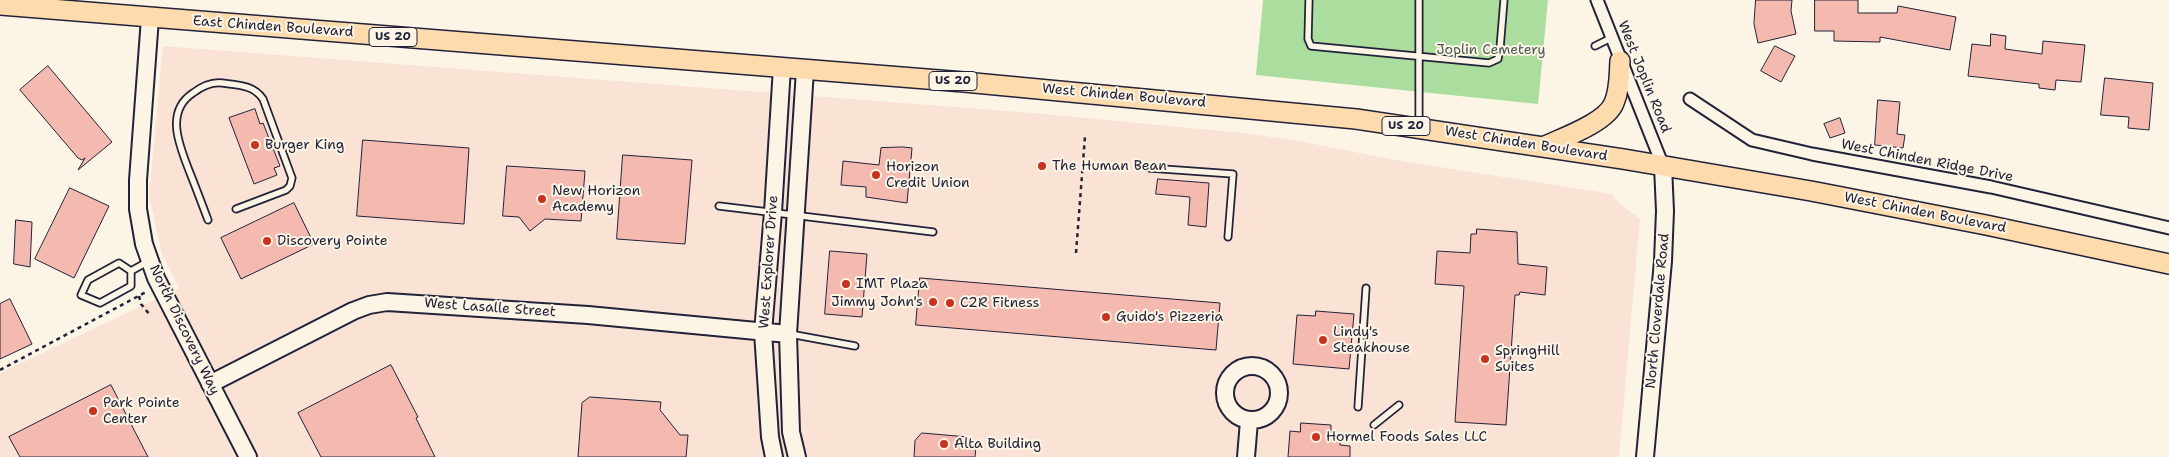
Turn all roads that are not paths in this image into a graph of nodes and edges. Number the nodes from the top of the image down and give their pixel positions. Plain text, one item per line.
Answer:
1 (1309, 0) edge
2 (1419, 0) edge
3 (1504, 0) edge
4 (1597, 0) edge
5 (0, 5) edge
6 (150, 18) junction
7 (1611, 38) junction
8 (1595, 46) dead end
9 (1419, 55) junction
10 (636, 56) joint
11 (1620, 61) junction
12 (782, 67) junction
13 (805, 70) junction
14 (1690, 99) dead end
15 (1419, 128) junction
16 (1543, 147) junction
17 (1663, 166) junction
18 (1149, 168) dead end
19 (720, 206) dead end
20 (236, 209) dead end
21 (773, 212) junction
22 (797, 214) junction
23 (208, 220) dead end
24 (2169, 228) edge
25 (934, 232) dead end
26 (1228, 237) dead end
27 (149, 261) junction
28 (2169, 264) edge
29 (131, 271) junction
30 (1366, 288) dead end
31 (763, 332) junction
32 (788, 334) junction
33 (855, 346) dead end
34 (210, 384) junction
35 (1399, 405) dead end
36 (1358, 407) dead end
37 (1249, 421) dead end
38 (1374, 425) dead end
39 (248, 457) edge
40 (774, 457) edge
41 (797, 457) edge
42 (1246, 457) edge
43 (1645, 457) edge

1 - 9 lane
2 - 9 lane
3 - 9 lane
4 - 7 street, West Joplin Road
5 - 6 main road, East Chinden Boulevard / US 20
6 - 10 main road, East Chinden Boulevard / US 20
6 - 27 street, North Discovery Way
7 - 8 lane
7 - 11 street, West Joplin Road
9 - 15 lane
10 - 12 main road, West Chinden Boulevard / US 20
11 - 16 main road
11 - 17 street, West Joplin Road
12 - 13 main road, West Chinden Boulevard / US 20
12 - 21 street, West Explorer Drive
13 - 15 main road, West Chinden Boulevard / US 20
13 - 22 street, West Explorer Drive
14 - 24 street, West Chinden Ridge Drive
15 - 16 main road, West Chinden Boulevard / US 20
16 - 17 main road, West Chinden Boulevard
17 - 28 main road, West Chinden Boulevard
17 - 43 street, North Cloverdale Road
18 - 26 lane
19 - 21 lane
20 - 23 lane
21 - 22 lane
21 - 31 street, West Explorer Drive
22 - 25 lane
22 - 32 street, West Explorer Drive
27 - 29 lane
27 - 34 street, North Discovery Way
29 - 29 lane
30 - 36 lane
31 - 32 street, West Lasalle Street
31 - 34 street, West Lasalle Street
31 - 40 street, West Explorer Drive
32 - 33 lane
32 - 41 street, West Explorer Drive
34 - 39 street, North Discovery Way
35 - 38 lane
37 - 42 street

